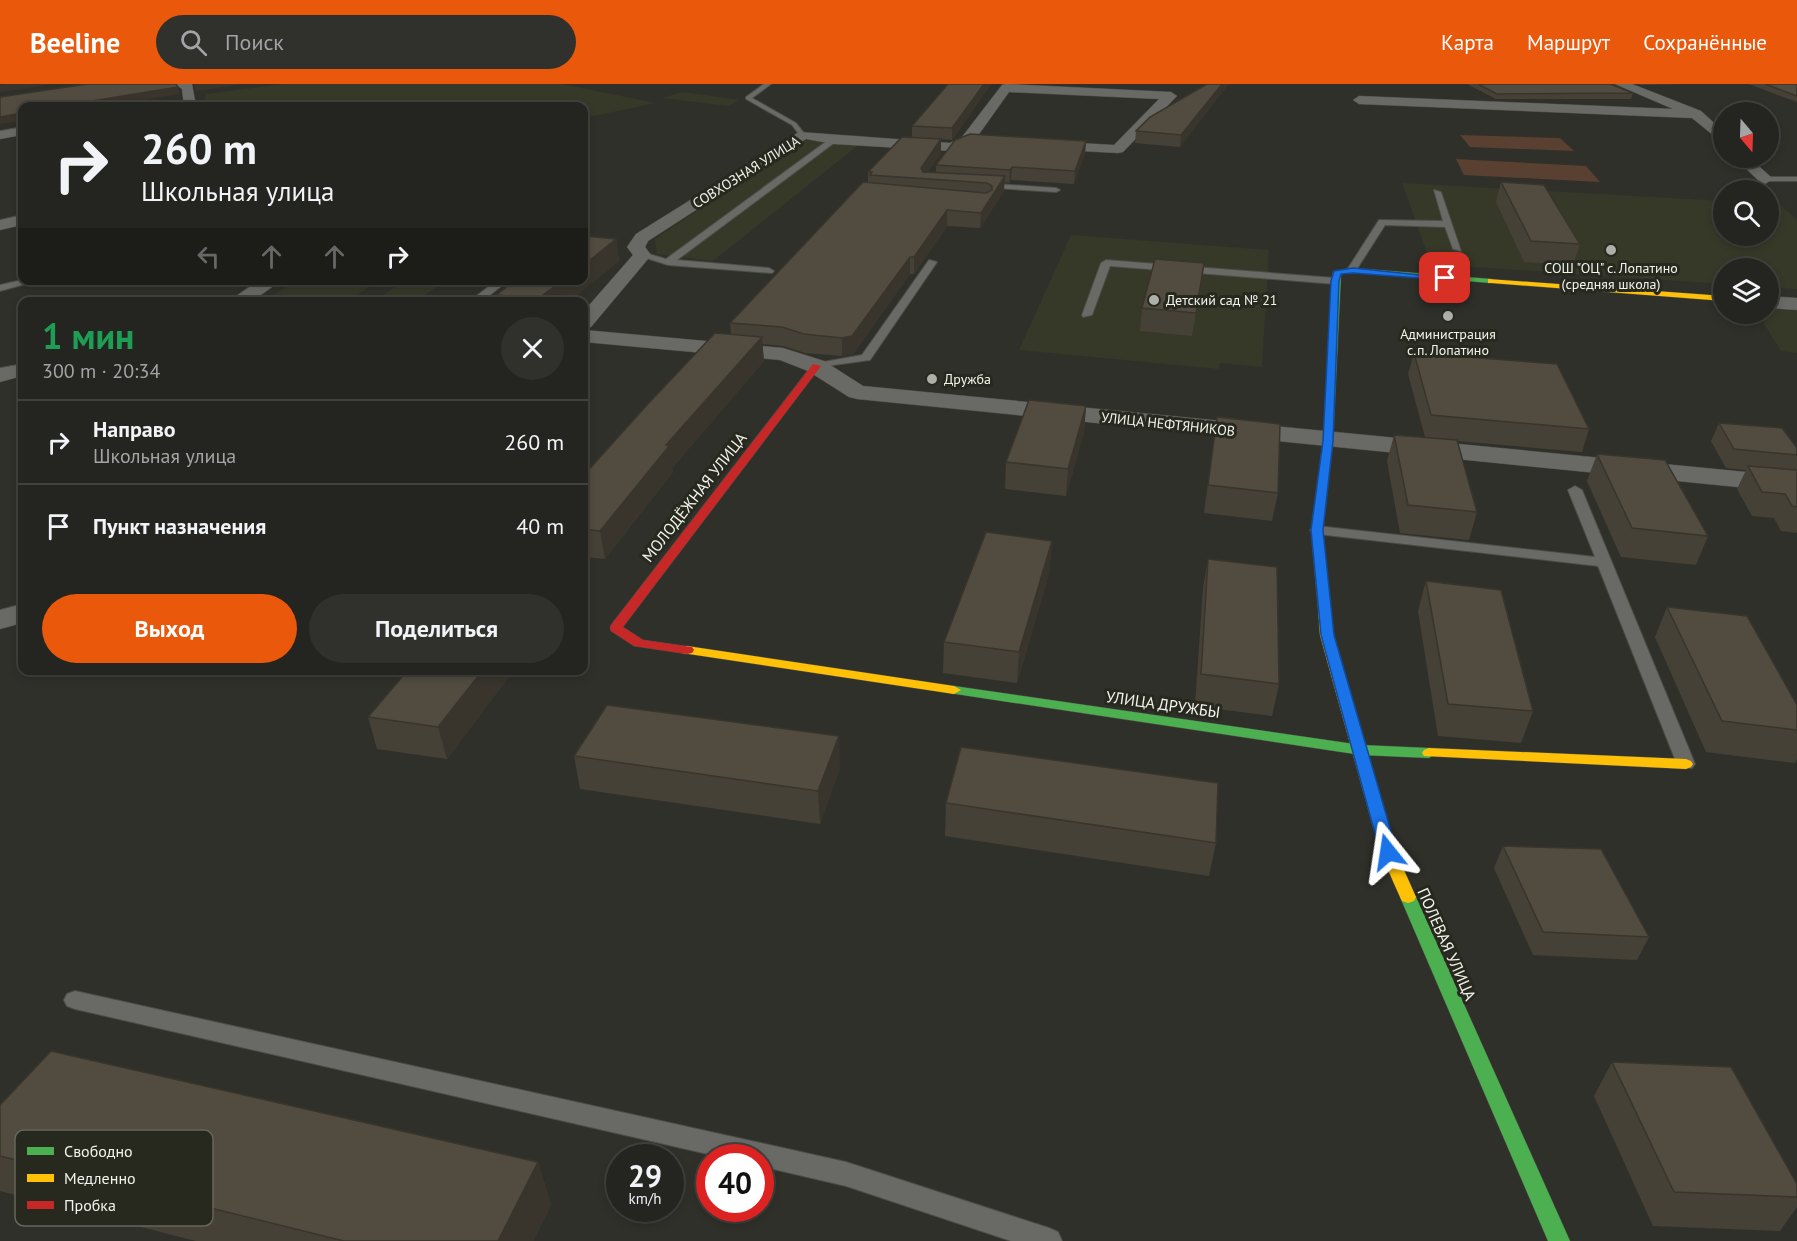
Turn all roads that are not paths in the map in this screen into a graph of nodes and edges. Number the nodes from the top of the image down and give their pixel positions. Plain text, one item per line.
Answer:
1 (181, 84) edge
2 (768, 84) edge
3 (1621, 84) edge
4 (1008, 86) edge
5 (1359, 100) dead end
6 (190, 102) edge
7 (1696, 114) junction
8 (1713, 130) edge
9 (18, 132) edge
10 (0, 135) edge
11 (804, 135) junction
12 (834, 140) junction
13 (967, 140) junction
14 (1003, 142) edge
15 (1027, 144) edge
16 (1753, 168) edge
17 (1765, 179) joint
18 (1797, 179) edge
19 (973, 185) edge
20 (1056, 190) dead end
21 (1437, 192) dead end
22 (18, 221) edge
23 (1448, 224) junction
24 (0, 225) edge
25 (1458, 249) dead end
26 (619, 253) dead end
27 (642, 255) junction
28 (668, 262) junction
29 (932, 262) dead end
30 (1353, 270) junction
31 (769, 271) dead end
32 (1335, 281) junction
33 (18, 284) edge
34 (265, 285) edge
35 (497, 285) edge
36 (0, 288) edge
37 (245, 297) edge
38 (481, 297) edge
39 (1713, 297) edge
40 (1779, 303) edge
41 (1797, 304) edge
42 (1087, 315) dead end
43 (588, 318) edge
44 (588, 336) edge
45 (816, 366) junction
46 (18, 371) edge
47 (0, 375) edge
48 (1328, 441) junction
49 (1797, 485) edge
50 (1575, 490) dead end
51 (1317, 530) junction
52 (1604, 562) junction
53 (18, 614) edge
54 (0, 620) edge
55 (639, 643) joint
56 (1361, 750) junction
57 (1686, 764) joint
58 (75, 1000) dead end
59 (1049, 1241) edge
60 (1559, 1241) edge

1 - 6 street
2 - 11 lane
3 - 7 street
4 - 13 street, СОВХОЗНАЯ УЛИЦА
4 - 15 street, СОВХОЗНАЯ УЛИЦА
5 - 7 street
7 - 8 street
9 - 10 street
11 - 12 street, СОВХОЗНАЯ УЛИЦА
11 - 27 street, СОВХОЗНАЯ УЛИЦА
12 - 13 street, СОВХОЗНАЯ УЛИЦА
12 - 28 lane
13 - 14 street, СОВХОЗНАЯ УЛИЦА
16 - 17 street
17 - 18 lane
19 - 20 lane
21 - 23 lane
22 - 24 street
23 - 25 lane
23 - 30 lane
26 - 27 street
27 - 28 lane
27 - 43 street, СОВХОЗНАЯ УЛИЦА
28 - 31 lane
29 - 45 lane
30 - 32 street
30 - 39 street
32 - 42 lane
32 - 48 street, ПОЛЕВАЯ УЛИЦА
33 - 36 lane
34 - 37 street
35 - 38 lane
40 - 41 street
44 - 45 street, УЛИЦА НЕФТЯНИКОВ
45 - 48 street, УЛИЦА НЕФТЯНИКОВ
45 - 55 street, МОЛОДЁЖНАЯ УЛИЦА
46 - 47 street
48 - 49 street, УЛИЦА НЕФТЯНИКОВ
48 - 51 street, ПОЛЕВАЯ УЛИЦА
50 - 52 lane
51 - 52 lane
51 - 56 street, ПОЛЕВАЯ УЛИЦА
52 - 57 lane
53 - 54 street
55 - 56 street, УЛИЦА ДРУЖБЫ
56 - 57 street, УЛИЦА ДРУЖБЫ
56 - 60 street, ПОЛЕВАЯ УЛИЦА
58 - 59 lane

